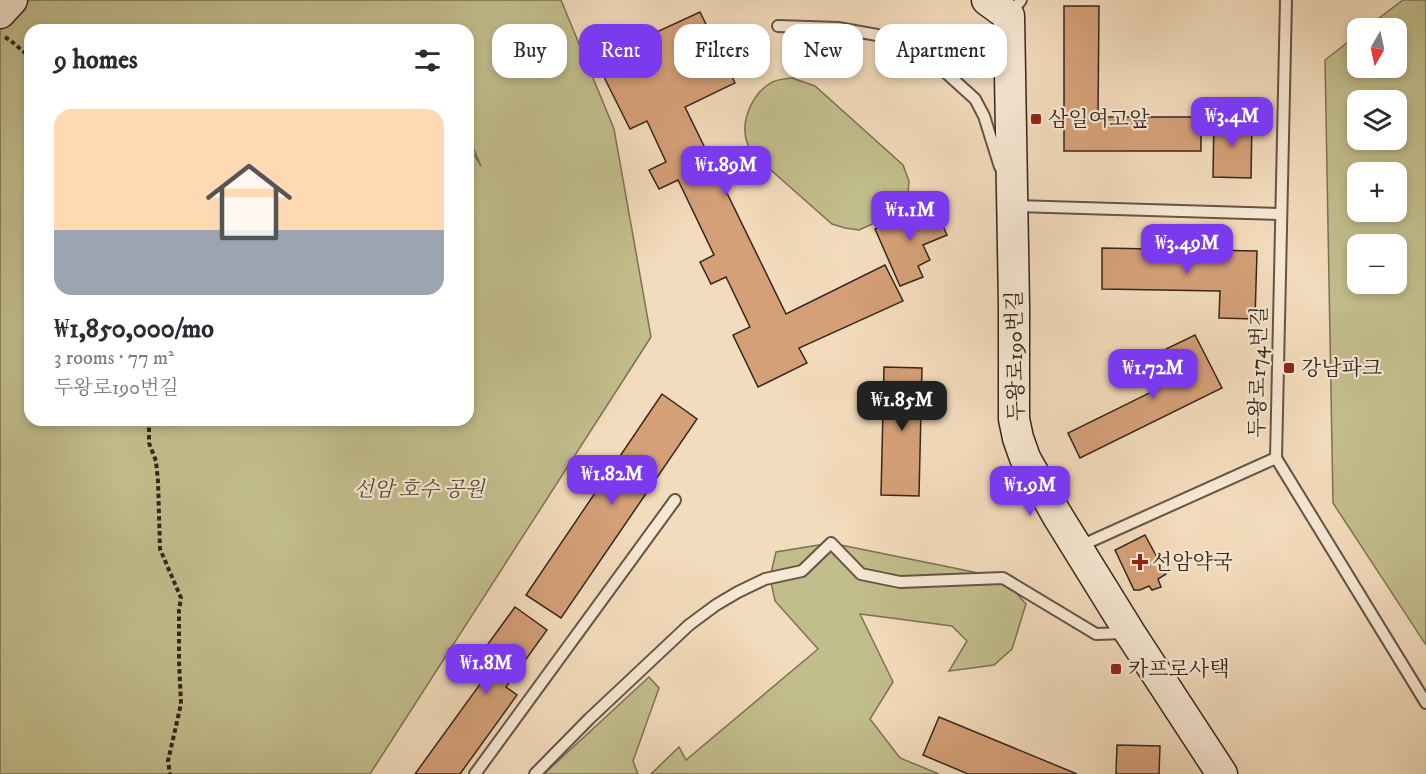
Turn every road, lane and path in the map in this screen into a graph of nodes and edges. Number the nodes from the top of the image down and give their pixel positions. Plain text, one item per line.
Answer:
1 (12, 0) edge
2 (1286, 0) edge
3 (1005, 4) edge
4 (0, 12) edge
5 (778, 26) dead end
6 (0, 35) edge
7 (24, 52) edge
8 (1012, 206) junction
9 (1281, 214) junction
10 (149, 426) edge
11 (1276, 458) junction
12 (675, 500) dead end
13 (1077, 547) junction
14 (1130, 633) junction
15 (1426, 703) edge
16 (170, 774) edge
17 (475, 774) edge
18 (535, 774) edge
19 (1222, 774) edge

1 - 4 street
2 - 9 lane, 두왕로174번길
3 - 8 street, 두왕로190번길
5 - 8 lane
6 - 7 path
8 - 9 lane
8 - 13 street, 두왕로190번길
9 - 11 lane, 두왕로174번길
10 - 16 path
11 - 13 lane
11 - 15 lane, 두왕로174번길
12 - 17 lane
13 - 14 street, 두왕로190번길
14 - 18 lane
14 - 19 street, 두왕로190번길

